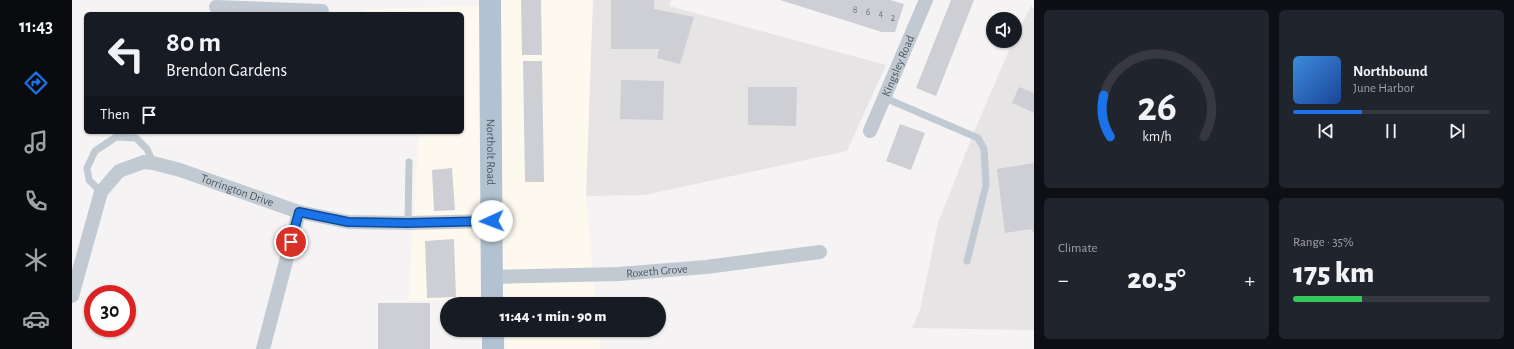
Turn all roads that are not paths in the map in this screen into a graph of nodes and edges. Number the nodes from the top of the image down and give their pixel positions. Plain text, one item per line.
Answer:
1 (490, 0) edge
2 (926, 0) edge
3 (216, 6) dead end
4 (289, 8) edge
5 (322, 11) dead end
6 (885, 98) junction
7 (870, 131) dead end
8 (409, 162) dead end
9 (153, 163) junction
10 (101, 192) junction
11 (299, 212) junction
12 (492, 221) junction
13 (408, 223) junction
14 (820, 252) dead end
15 (967, 261) dead end
16 (492, 277) junction
17 (72, 296) edge
18 (492, 297) edge
19 (493, 337) edge
20 (263, 349) edge
21 (493, 349) edge

1 - 12 main road, Northolt Road
2 - 6 street, Kingsley Road
3 - 4 street
4 - 5 street
6 - 7 street, Kingsley Road
6 - 15 lane
8 - 13 lane
9 - 10 street, Torrington Drive
9 - 10 lane
9 - 11 street, Torrington Drive
10 - 17 street, Torrington Drive
11 - 13 street, Torrington Drive
11 - 20 street
12 - 13 street, Torrington Drive
12 - 16 main road, Northolt Road
14 - 16 street, Roxeth Grove
16 - 18 main road, Northolt Road
19 - 21 main road

